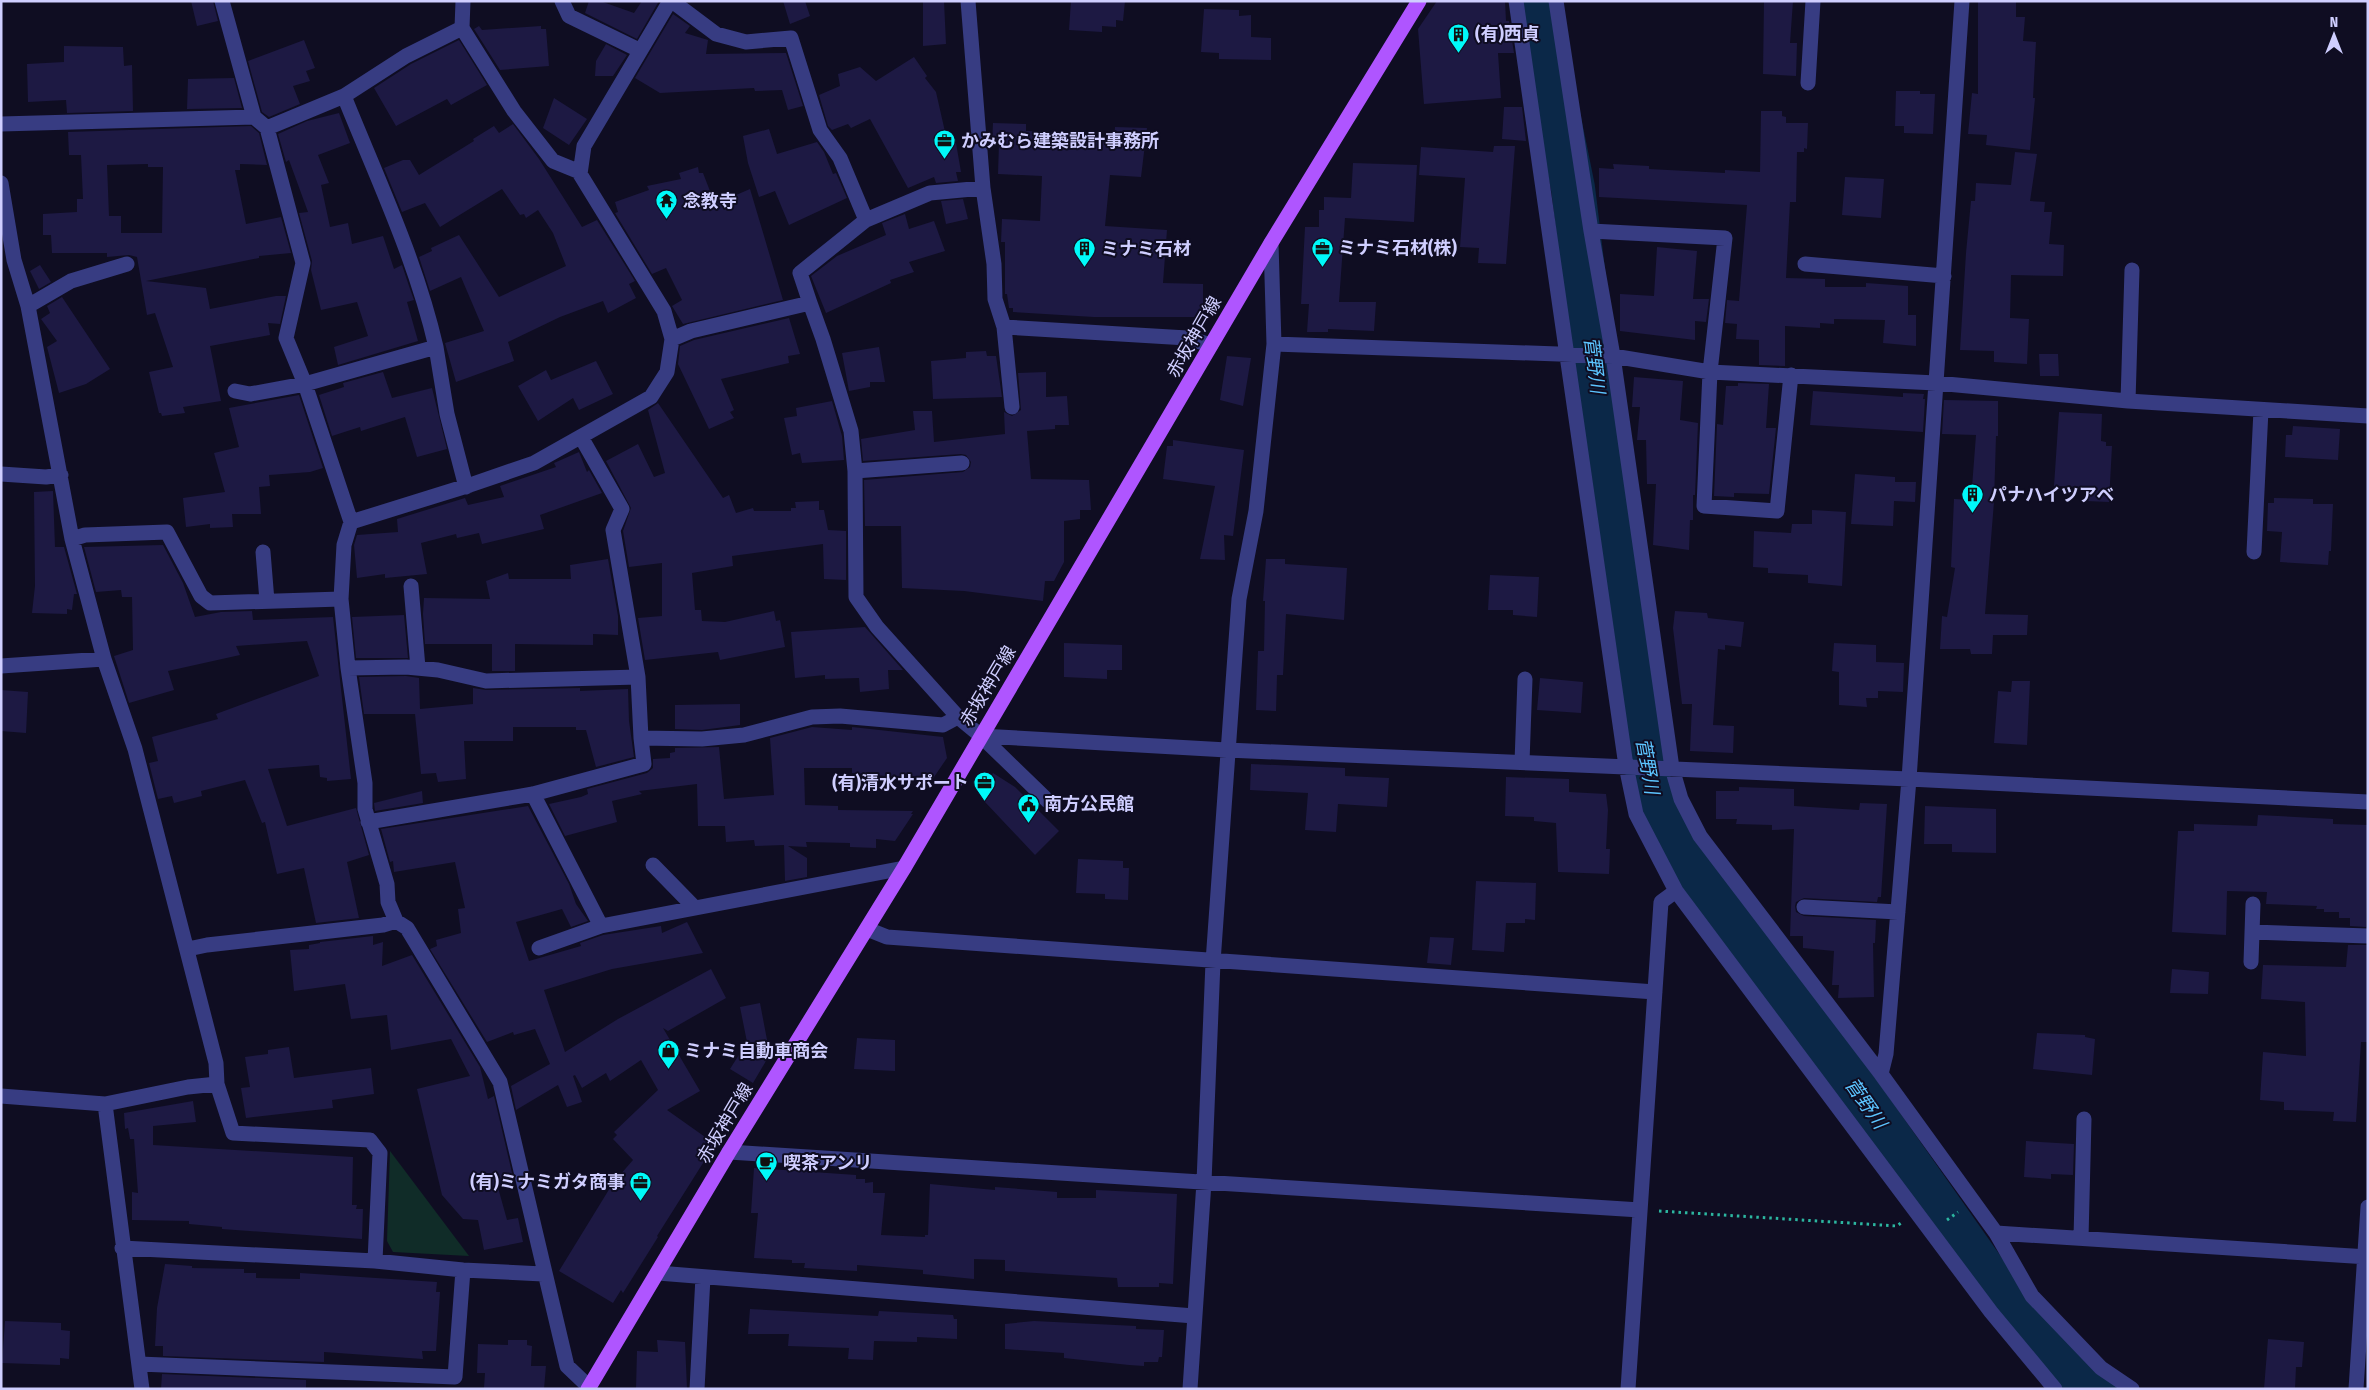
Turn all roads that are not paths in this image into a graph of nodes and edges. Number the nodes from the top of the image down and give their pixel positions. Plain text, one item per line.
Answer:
1 (222, 1) edge
2 (463, 1) edge
3 (671, 1) edge
4 (968, 1) edge
5 (1418, 1) edge
6 (1516, 1) edge
7 (1556, 1) edge
8 (1813, 1) edge
9 (1962, 1) edge
10 (562, 2) edge
11 (462, 28) junction
12 (639, 50) junction
13 (1808, 83) dead end
14 (344, 96) junction
15 (254, 117) junction
16 (1, 124) edge
17 (267, 128) junction
18 (580, 172) junction
19 (1, 184) edge
20 (983, 188) junction
21 (866, 220) junction
22 (1591, 231) junction
23 (1271, 243) junction
24 (8, 260) edge
25 (127, 264) dead end
26 (1805, 264) dead end
27 (2132, 270) dead end
28 (1944, 276) junction
29 (810, 303) junction
30 (28, 306) junction
31 (1004, 327) junction
32 (672, 339) junction
33 (1274, 344) junction
34 (1211, 345) junction
35 (436, 347) junction
36 (1568, 356) junction
37 (1609, 356) junction
38 (1710, 372) junction
39 (1792, 375) junction
40 (1936, 383) junction
41 (305, 384) junction
42 (235, 391) dead end
43 (2128, 401) junction
44 (1012, 407) dead end
45 (2261, 410) junction
46 (2368, 416) edge
47 (581, 437) junction
48 (962, 463) dead end
49 (855, 471) junction
50 (1, 474) edge
51 (61, 475) junction
52 (466, 487) junction
53 (351, 522) junction
54 (72, 539) junction
55 (263, 552) dead end
56 (2254, 552) dead end
57 (411, 586) dead end
58 (341, 598) junction
59 (266, 601) junction
60 (104, 659) junction
61 (1, 666) edge
62 (348, 668) junction
63 (418, 668) junction
64 (638, 677) junction
65 (1525, 679) dead end
66 (958, 716) junction
67 (981, 736) junction
68 (642, 738) junction
69 (1227, 750) junction
70 (1522, 762) junction
71 (1626, 766) junction
72 (1672, 768) junction
73 (1909, 779) junction
74 (532, 794) junction
75 (1048, 801) dead end
76 (2368, 802) edge
77 (368, 822) junction
78 (653, 865) dead end
79 (904, 868) junction
80 (1676, 891) junction
81 (2253, 904) dead end
82 (1804, 907) dead end
83 (695, 908) junction
84 (1898, 912) junction
85 (396, 921) junction
86 (601, 926) junction
87 (867, 929) junction
88 (2252, 932) junction
89 (2368, 936) edge
90 (539, 948) dead end
91 (188, 949) junction
92 (1213, 962) junction
93 (2251, 962) dead end
94 (1655, 992) junction
95 (1881, 1074) junction
96 (217, 1084) junction
97 (1, 1096) edge
98 (105, 1104) junction
99 (2084, 1119) dead end
100 (729, 1152) junction
101 (1204, 1182) junction
102 (2368, 1207) edge
103 (1640, 1210) junction
104 (1996, 1233) junction
105 (2081, 1238) junction
106 (122, 1248) junction
107 (2366, 1257) edge
108 (376, 1261) junction
109 (463, 1270) junction
110 (658, 1273) junction
111 (543, 1274) junction
112 (703, 1277) junction
113 (1194, 1316) junction
114 (139, 1364) junction
115 (2049, 1387) edge
116 (588, 1388) edge
117 (142, 1389) edge
118 (697, 1389) edge
119 (1190, 1389) edge
120 (1628, 1389) edge
121 (2132, 1389) edge
122 (2356, 1389) edge

1 - 15 street
2 - 11 street
3 - 12 street
3 - 21 street
4 - 20 street
5 - 23 main road, 赤坂神戸線
6 - 36 street
7 - 22 street
8 - 13 street
9 - 28 street
10 - 12 street
11 - 14 street
11 - 18 street
12 - 18 street
14 - 17 street
14 - 35 street
15 - 16 street
15 - 17 street
17 - 41 street
18 - 32 street
19 - 24 street
20 - 21 street
20 - 31 street
21 - 29 street
22 - 37 street
22 - 38 street
23 - 33 street
23 - 34 main road, 赤坂神戸線
24 - 30 street
25 - 30 street
26 - 28 street
27 - 43 street
28 - 40 street
29 - 32 street
29 - 49 street
30 - 51 street
31 - 34 street
31 - 44 street
32 - 47 street
33 - 36 street
33 - 69 street
34 - 67 main road, 赤坂神戸線
35 - 41 street
35 - 52 street
36 - 37 street
36 - 71 street
37 - 38 street
37 - 72 street
38 - 39 street
38 - 39 street
39 - 40 street
40 - 43 street
40 - 73 street
41 - 42 street
41 - 53 street
43 - 45 street
45 - 46 street
45 - 56 street
47 - 52 street
47 - 64 street
48 - 49 street
49 - 66 street
50 - 51 street
51 - 54 street
52 - 53 street
53 - 58 street
54 - 59 street
54 - 60 street
55 - 59 street
57 - 63 street
58 - 59 street
58 - 62 street
60 - 61 street
60 - 91 street
62 - 63 street
62 - 77 street
63 - 64 street
64 - 68 street
65 - 70 street
66 - 67 street
66 - 68 street
67 - 69 street
67 - 75 street
67 - 79 main road, 赤坂神戸線
68 - 74 street
69 - 70 street
69 - 92 street
70 - 71 street
71 - 72 street
71 - 80 street
72 - 73 street
72 - 95 street
73 - 76 street
73 - 84 street
74 - 77 street
74 - 86 street
77 - 85 street
78 - 83 street
79 - 83 street
79 - 87 main road, 赤坂神戸線
80 - 94 street
80 - 115 street
81 - 88 street
82 - 84 street
83 - 86 street
84 - 95 street
85 - 91 street
85 - 111 street
86 - 90 street
87 - 92 street
87 - 100 main road, 赤坂神戸線
88 - 89 street
88 - 93 street
91 - 96 street
92 - 94 street
92 - 101 street
94 - 103 street
95 - 104 street
96 - 98 street
96 - 108 street
97 - 98 street
98 - 106 street
99 - 105 street
100 - 101 street
100 - 110 main road, 赤坂神戸線
101 - 103 street
101 - 113 street
102 - 107 street
103 - 120 street
104 - 105 street
104 - 121 street
105 - 107 street
106 - 108 street
106 - 114 street
107 - 122 street
108 - 109 street
109 - 111 street
109 - 114 street
110 - 112 street
110 - 116 main road, 赤坂神戸線
111 - 116 street
112 - 113 street
112 - 118 street
113 - 119 street
114 - 117 street

